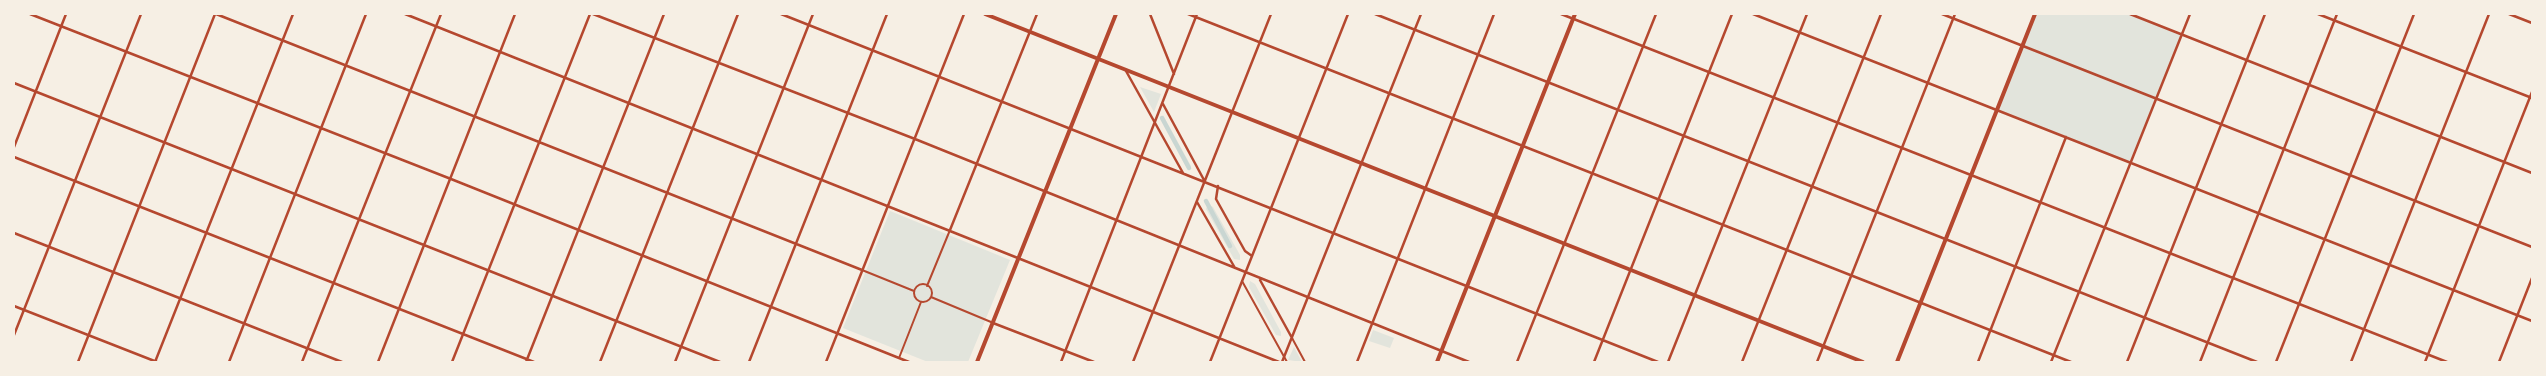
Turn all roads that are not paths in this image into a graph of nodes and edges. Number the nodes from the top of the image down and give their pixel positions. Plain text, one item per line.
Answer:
1 (30, 14) edge
2 (66, 14) edge
3 (141, 14) edge
4 (215, 14) edge
5 (293, 14) edge
6 (366, 14) edge
7 (405, 14) edge
8 (440, 14) edge
9 (514, 14) edge
10 (592, 14) edge
11 (664, 14) edge
12 (738, 14) edge
13 (782, 14) edge
14 (813, 14) edge
15 (887, 14) edge
16 (964, 14) edge
17 (985, 14) edge
18 (1037, 14) edge
19 (1116, 14) edge
20 (1150, 14) edge
21 (1188, 14) edge
22 (1271, 14) edge
23 (1348, 14) edge
24 (1375, 14) edge
25 (1421, 14) edge
26 (1494, 14) edge
27 (1561, 14) edge
28 (1575, 14) edge
29 (1656, 14) edge
30 (1732, 14) edge
31 (1753, 14) edge
32 (1807, 14) edge
33 (1881, 14) edge
34 (1942, 14) edge
35 (1955, 14) edge
36 (2035, 14) edge
37 (2130, 14) edge
38 (2190, 14) edge
39 (2265, 14) edge
40 (2318, 14) edge
41 (2337, 14) edge
42 (2414, 14) edge
43 (2488, 14) edge
44 (2509, 14) edge
45 (1197, 15) edge
46 (1953, 18) junction
47 (1573, 19) junction
48 (2335, 20) junction
49 (2532, 23) edge
50 (809, 24) junction
51 (61, 26) junction
52 (436, 26) junction
53 (1415, 30) junction
54 (1030, 32) junction
55 (1800, 32) junction
56 (2182, 34) junction
57 (654, 38) junction
58 (283, 40) junction
59 (1260, 42) junction
60 (2022, 46) junction
61 (2401, 46) junction
62 (1643, 47) junction
63 (872, 50) junction
64 (126, 52) junction
65 (501, 52) junction
66 (1478, 55) junction
67 (1864, 57) junction
68 (1098, 58) junction
69 (2247, 60) junction
70 (718, 63) junction
71 (346, 65) junction
72 (1326, 68) junction
73 (1126, 70) junction
74 (1709, 72) junction
75 (2466, 72) junction
76 (190, 76) junction
77 (939, 76) junction
78 (1174, 76) junction
79 (565, 77) junction
80 (1548, 82) junction
81 (1928, 82) junction
82 (14, 83) edge
83 (2309, 84) junction
84 (1170, 86) junction
85 (783, 89) junction
86 (410, 91) junction
87 (36, 92) junction
88 (2532, 92) edge
89 (1389, 93) junction
90 (1774, 97) junction
91 (2531, 98) edge
92 (2156, 99) junction
93 (1002, 101) junction
94 (629, 102) junction
95 (258, 103) junction
96 (1163, 104) junction
97 (1618, 110) junction
98 (1997, 110) junction
99 (2375, 111) junction
100 (1232, 112) junction
101 (847, 114) junction
102 (475, 116) junction
103 (100, 117) junction
104 (1453, 118) junction
105 (1838, 122) junction
106 (1156, 123) junction
107 (2222, 125) junction
108 (693, 127) junction
109 (321, 128) junction
110 (1070, 128) junction
111 (1683, 136) junction
112 (2440, 136) junction
113 (2066, 137) junction
114 (914, 139) junction
115 (1298, 139) junction
116 (164, 142) junction
117 (540, 142) junction
118 (1522, 146) junction
119 (14, 147) edge
120 (1902, 147) junction
121 (2284, 149) junction
122 (385, 153) junction
123 (758, 153) junction
124 (14, 157) edge
125 (1142, 157) junction
126 (1748, 162) junction
127 (2504, 162) junction
128 (2131, 163) junction
129 (1362, 164) junction
130 (977, 165) junction
131 (603, 167) junction
132 (232, 169) junction
133 (1183, 173) junction
134 (2532, 173) edge
135 (1592, 174) junction
136 (1972, 174) junction
137 (2350, 175) junction
138 (822, 178) junction
139 (451, 179) junction
140 (75, 181) junction
141 (1205, 181) junction
142 (1218, 186) junction
143 (1813, 187) junction
144 (1425, 188) junction
145 (2196, 189) junction
146 (668, 192) junction
147 (1045, 192) junction
148 (295, 194) junction
149 (1658, 199) junction
150 (2415, 201) junction
151 (1197, 202) junction
152 (2041, 202) junction
153 (514, 205) junction
154 (888, 205) junction
155 (139, 206) junction
156 (1271, 208) junction
157 (1876, 212) junction
158 (2258, 213) junction
159 (1495, 216) junction
160 (732, 218) junction
161 (359, 219) junction
162 (1117, 221) junction
163 (1723, 225) junction
164 (2479, 226) junction
165 (2105, 228) junction
166 (950, 230) junction
167 (578, 231) junction
168 (1334, 232) junction
169 (14, 233) edge
170 (206, 233) junction
171 (2324, 239) junction
172 (1946, 240) junction
173 (796, 243) junction
174 (1564, 244) junction
175 (425, 245) junction
176 (50, 247) junction
177 (1179, 247) junction
178 (2532, 247) edge
179 (1788, 250) junction
180 (2170, 253) junction
181 (642, 256) junction
182 (1252, 256) junction
183 (1398, 257) junction
184 (270, 258) junction
185 (1019, 258) junction
186 (2389, 265) junction
187 (2016, 268) junction
188 (1631, 269) junction
189 (489, 270) junction
190 (862, 270) junction
191 (1236, 270) junction
192 (112, 272) junction
193 (1245, 273) junction
194 (1851, 276) junction
195 (2234, 278) junction
196 (2532, 278) edge
197 (1260, 279) junction
198 (1242, 281) junction
199 (707, 282) junction
200 (334, 283) junction
201 (927, 286) junction
202 (1467, 286) junction
203 (1091, 287) junction
204 (2454, 290) junction
205 (914, 292) junction
206 (2079, 292) junction
207 (1695, 295) junction
208 (552, 296) junction
209 (931, 297) junction
210 (1308, 298) junction
211 (180, 299) junction
212 (921, 302) junction
213 (1920, 303) junction
214 (2299, 304) junction
215 (14, 306) edge
216 (771, 307) junction
217 (400, 309) junction
218 (24, 310) junction
219 (1153, 312) junction
220 (1536, 314) junction
221 (2518, 316) junction
222 (2145, 318) junction
223 (1758, 320) junction
224 (616, 321) junction
225 (2532, 321) edge
226 (993, 322) junction
227 (244, 324) junction
228 (1372, 324) junction
229 (2364, 330) junction
230 (1990, 332) junction
231 (837, 333) junction
232 (463, 334) junction
233 (89, 335) junction
234 (14, 336) edge
235 (1220, 338) junction
236 (1292, 338) junction
237 (1602, 340) junction
238 (2207, 343) junction
239 (1823, 346) junction
240 (681, 347) junction
241 (308, 349) junction
242 (1066, 351) junction
243 (1441, 351) junction
244 (2428, 355) junction
245 (2054, 356) junction
246 (899, 358) junction
247 (1284, 358) junction
248 (526, 361) edge
249 (78, 362) edge
250 (155, 362) edge
251 (228, 362) edge
252 (302, 362) edge
253 (342, 362) edge
254 (378, 362) edge
255 (452, 362) edge
256 (534, 362) edge
257 (600, 362) edge
258 (675, 362) edge
259 (720, 362) edge
260 (749, 362) edge
261 (826, 362) edge
262 (897, 362) edge
263 (909, 362) edge
264 (977, 362) edge
265 (1061, 362) edge
266 (1094, 362) edge
267 (1133, 362) edge
268 (1210, 362) edge
269 (1281, 362) edge
270 (1287, 362) edge
271 (1305, 362) edge
272 (1357, 362) edge
273 (1437, 362) edge
274 (1469, 362) edge
275 (1517, 362) edge
276 (1594, 362) edge
277 (1658, 362) edge
278 (1668, 362) edge
279 (1742, 362) edge
280 (1817, 362) edge
281 (1863, 362) edge
282 (1897, 362) edge
283 (1978, 362) edge
284 (2052, 362) edge
285 (2071, 362) edge
286 (2128, 362) edge
287 (2200, 362) edge
288 (2257, 362) edge
289 (2276, 362) edge
290 (2351, 362) edge
291 (2425, 362) edge
292 (2446, 362) edge
293 (2499, 362) edge

1 - 51 street
2 - 51 street
3 - 64 street
4 - 58 street
4 - 76 street
5 - 58 street
6 - 71 street
7 - 52 street
8 - 52 street
9 - 65 street
10 - 57 street
10 - 79 street
11 - 57 street
12 - 70 street
13 - 50 street
14 - 50 street
15 - 63 street
16 - 77 street
17 - 54 main road
18 - 54 street
19 - 68 main road
20 - 78 street
21 - 45 street
22 - 59 street
23 - 72 street
24 - 53 street
25 - 53 street
26 - 66 street
27 - 47 street
28 - 47 main road
29 - 62 street
30 - 74 street
31 - 55 street
32 - 55 street
33 - 67 street
34 - 46 street
35 - 46 street
36 - 60 main road
37 - 56 street
38 - 56 street
39 - 69 street
40 - 48 street
41 - 48 street
42 - 61 street
43 - 75 street
44 - 49 street
45 - 59 street
45 - 78 street
46 - 60 street
46 - 81 street
47 - 62 street
47 - 80 main road
48 - 61 street
48 - 83 street
50 - 63 street
50 - 85 street
51 - 64 street
51 - 87 street
52 - 65 street
52 - 86 street
53 - 66 street
53 - 89 street
54 - 68 main road
54 - 93 street
55 - 67 street
55 - 90 street
56 - 69 street
56 - 92 street
57 - 70 street
57 - 94 street
58 - 71 street
58 - 95 street
59 - 72 street
59 - 100 street
60 - 92 street
60 - 98 main road
61 - 75 street
61 - 99 street
62 - 74 street
62 - 97 street
63 - 77 street
63 - 101 street
64 - 76 street
64 - 103 street
65 - 79 street
65 - 102 street
66 - 80 street
66 - 104 street
67 - 81 street
67 - 105 street
68 - 73 main road
68 - 110 main road
69 - 83 street
69 - 107 street
70 - 85 street
70 - 108 street
71 - 86 street
71 - 109 street
72 - 89 street
72 - 115 street
73 - 84 main road
73 - 106 street
74 - 90 street
74 - 111 street
75 - 91 street
75 - 112 street
76 - 95 street
76 - 116 street
77 - 93 street
77 - 114 street
78 - 84 street
79 - 94 street
79 - 117 street
80 - 97 street
80 - 118 main road
81 - 98 street
81 - 120 street
82 - 87 street
83 - 99 street
83 - 121 street
84 - 96 street
84 - 100 main road
85 - 101 street
85 - 123 street
86 - 102 street
86 - 122 street
87 - 103 street
87 - 119 street
88 - 91 street
89 - 104 street
89 - 129 street
90 - 105 street
90 - 126 street
91 - 127 street
92 - 107 street
92 - 128 street
93 - 110 street
93 - 130 street
94 - 108 street
94 - 131 street
95 - 109 street
95 - 132 street
96 - 106 street
96 - 141 street
97 - 111 street
97 - 135 street
98 - 113 street
98 - 136 main road
99 - 112 street
99 - 137 street
100 - 115 main road
100 - 141 street
101 - 114 street
101 - 138 street
102 - 117 street
102 - 139 street
103 - 116 street
103 - 140 street
104 - 118 street
104 - 144 street
105 - 120 street
105 - 143 street
106 - 125 street
106 - 133 street
107 - 121 street
107 - 145 street
108 - 123 street
108 - 146 street
109 - 122 street
109 - 148 street
110 - 125 street
110 - 147 main road
111 - 126 street
111 - 149 street
112 - 127 street
112 - 150 street
113 - 128 street
113 - 152 street
114 - 130 street
114 - 154 street
115 - 129 main road
115 - 156 street
116 - 132 street
116 - 155 street
117 - 131 street
117 - 153 street
118 - 135 street
118 - 159 main road
120 - 136 street
120 - 157 street
121 - 137 street
121 - 158 street
122 - 139 street
122 - 161 street
123 - 138 street
123 - 160 street
124 - 140 street
125 - 133 street
125 - 162 street
126 - 143 street
126 - 163 street
127 - 134 street
127 - 164 street
128 - 145 street
128 - 165 street
129 - 144 main road
129 - 168 street
130 - 147 street
130 - 166 street
131 - 146 street
131 - 167 street
132 - 148 street
132 - 170 street
133 - 141 street
135 - 149 street
135 - 174 street
136 - 152 street
136 - 172 main road
137 - 150 street
137 - 171 street
138 - 154 street
138 - 173 street
139 - 153 street
139 - 175 street
140 - 155 street
140 - 176 street
141 - 142 street
141 - 151 street
142 - 156 street
142 - 182 street
143 - 157 street
143 - 179 street
144 - 159 main road
144 - 183 street
145 - 158 street
145 - 180 street
146 - 160 street
146 - 181 street
147 - 162 street
147 - 185 main road
148 - 161 street
148 - 184 street
149 - 163 street
149 - 188 street
150 - 164 street
150 - 186 street
151 - 177 street
151 - 191 street
152 - 165 street
152 - 187 street
153 - 167 street
153 - 189 street
154 - 166 street
154 - 190 street
155 - 170 street
155 - 192 street
156 - 168 street
156 - 182 street
157 - 172 street
157 - 194 street
158 - 171 street
158 - 195 street
159 - 174 main road
159 - 202 main road
160 - 173 street
160 - 199 street
161 - 175 street
161 - 200 street
162 - 177 street
162 - 203 street
163 - 179 street
163 - 207 street
164 - 178 street
164 - 204 street
165 - 180 street
165 - 206 street
166 - 185 street
166 - 201 street
167 - 181 street
167 - 208 street
168 - 183 street
168 - 210 street
169 - 176 street
170 - 184 street
170 - 211 street
171 - 186 street
171 - 214 street
172 - 187 street
172 - 213 main road
173 - 190 street
173 - 216 street
174 - 188 main road
174 - 220 street
175 - 189 street
175 - 217 street
176 - 192 street
176 - 218 street
177 - 191 street
177 - 219 street
179 - 194 street
179 - 223 street
180 - 195 street
180 - 222 street
181 - 199 street
181 - 224 street
182 - 193 street
183 - 202 street
183 - 228 street
184 - 200 street
184 - 227 street
185 - 203 street
185 - 226 main road
186 - 204 street
186 - 229 street
187 - 206 street
187 - 230 street
188 - 207 main road
188 - 237 street
189 - 208 street
189 - 232 street
190 - 205 street
190 - 231 street
191 - 193 street
192 - 211 street
192 - 233 street
193 - 197 street
193 - 198 street
194 - 213 street
194 - 239 street
195 - 214 street
195 - 238 street
196 - 221 street
197 - 210 street
197 - 236 street
198 - 235 street
198 - 247 street
199 - 216 street
199 - 240 street
200 - 217 street
200 - 241 street
201 - 205 street
201 - 209 street
202 - 220 street
202 - 243 main road
203 - 219 street
203 - 242 street
204 - 221 street
204 - 244 street
205 - 212 street
206 - 222 street
206 - 245 street
207 - 223 main road
207 - 278 street
208 - 224 street
208 - 248 street
209 - 212 street
209 - 226 street
210 - 228 street
210 - 236 street
211 - 227 street
211 - 250 street
212 - 246 street
213 - 230 street
213 - 282 main road
214 - 229 street
214 - 289 street
215 - 218 street
216 - 231 street
216 - 260 street
217 - 232 street
217 - 254 street
218 - 233 street
218 - 234 street
219 - 235 street
219 - 267 street
220 - 237 street
220 - 275 street
221 - 225 street
221 - 293 street
222 - 238 street
222 - 286 street
223 - 239 main road
223 - 279 street
224 - 240 street
224 - 257 street
226 - 242 street
226 - 264 main road
227 - 241 street
227 - 251 street
228 - 243 street
228 - 272 street
229 - 244 street
229 - 290 street
230 - 245 street
230 - 283 street
231 - 246 street
231 - 261 street
232 - 248 street
232 - 255 street
233 - 249 street
233 - 250 street
235 - 268 street
235 - 269 street
236 - 247 street
236 - 271 street
237 - 276 street
237 - 277 street
238 - 287 street
238 - 288 street
239 - 280 street
239 - 281 main road
240 - 258 street
240 - 259 street
241 - 252 street
241 - 253 street
242 - 265 street
242 - 266 street
243 - 273 main road
243 - 274 street
244 - 291 street
244 - 292 street
245 - 284 street
245 - 285 street
246 - 262 street
246 - 263 street
247 - 269 street
247 - 270 street
248 - 256 street

